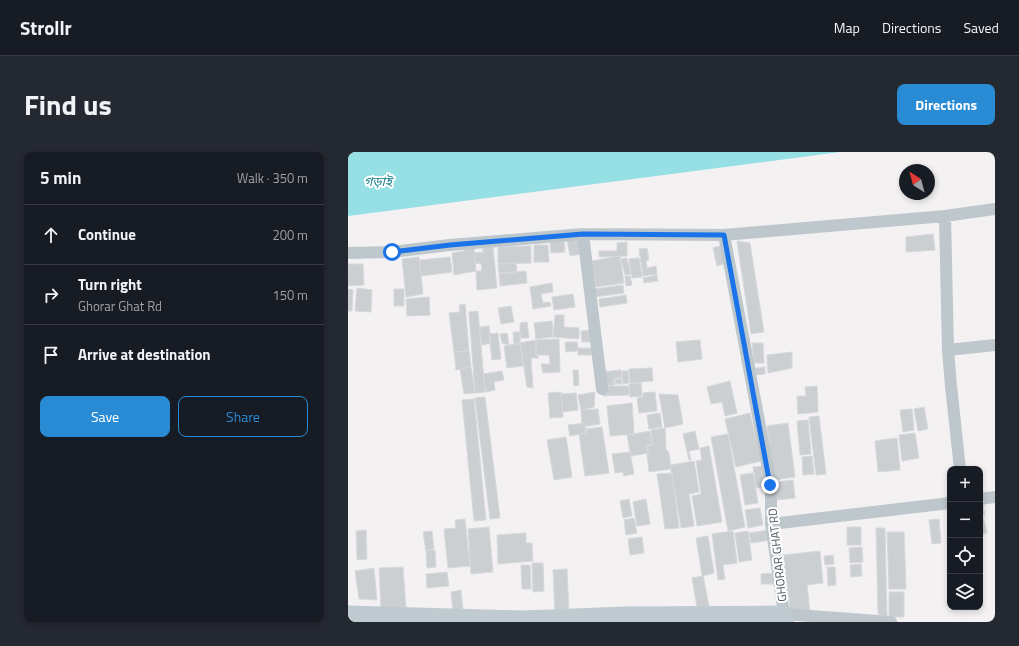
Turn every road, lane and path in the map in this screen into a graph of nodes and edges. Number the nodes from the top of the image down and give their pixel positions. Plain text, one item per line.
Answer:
1 (995, 209) edge
2 (945, 216) junction
3 (583, 234) junction
4 (724, 235) junction
5 (348, 253) edge
6 (995, 345) edge
7 (948, 350) junction
8 (602, 389) dead end
9 (960, 466) edge
10 (995, 497) edge
11 (983, 499) edge
12 (947, 503) edge
13 (771, 524) junction
14 (348, 614) edge
15 (785, 618) edge
16 (625, 619) edge
17 (891, 622) edge

1 - 2 street
2 - 4 street
2 - 7 street
3 - 4 street
3 - 5 street
3 - 8 street
4 - 13 street, GHORAR GHAT RD
6 - 7 street
7 - 9 street
10 - 11 street
12 - 13 street
13 - 15 street, GHORAR GHAT RD
14 - 16 street
15 - 16 street
15 - 17 street

